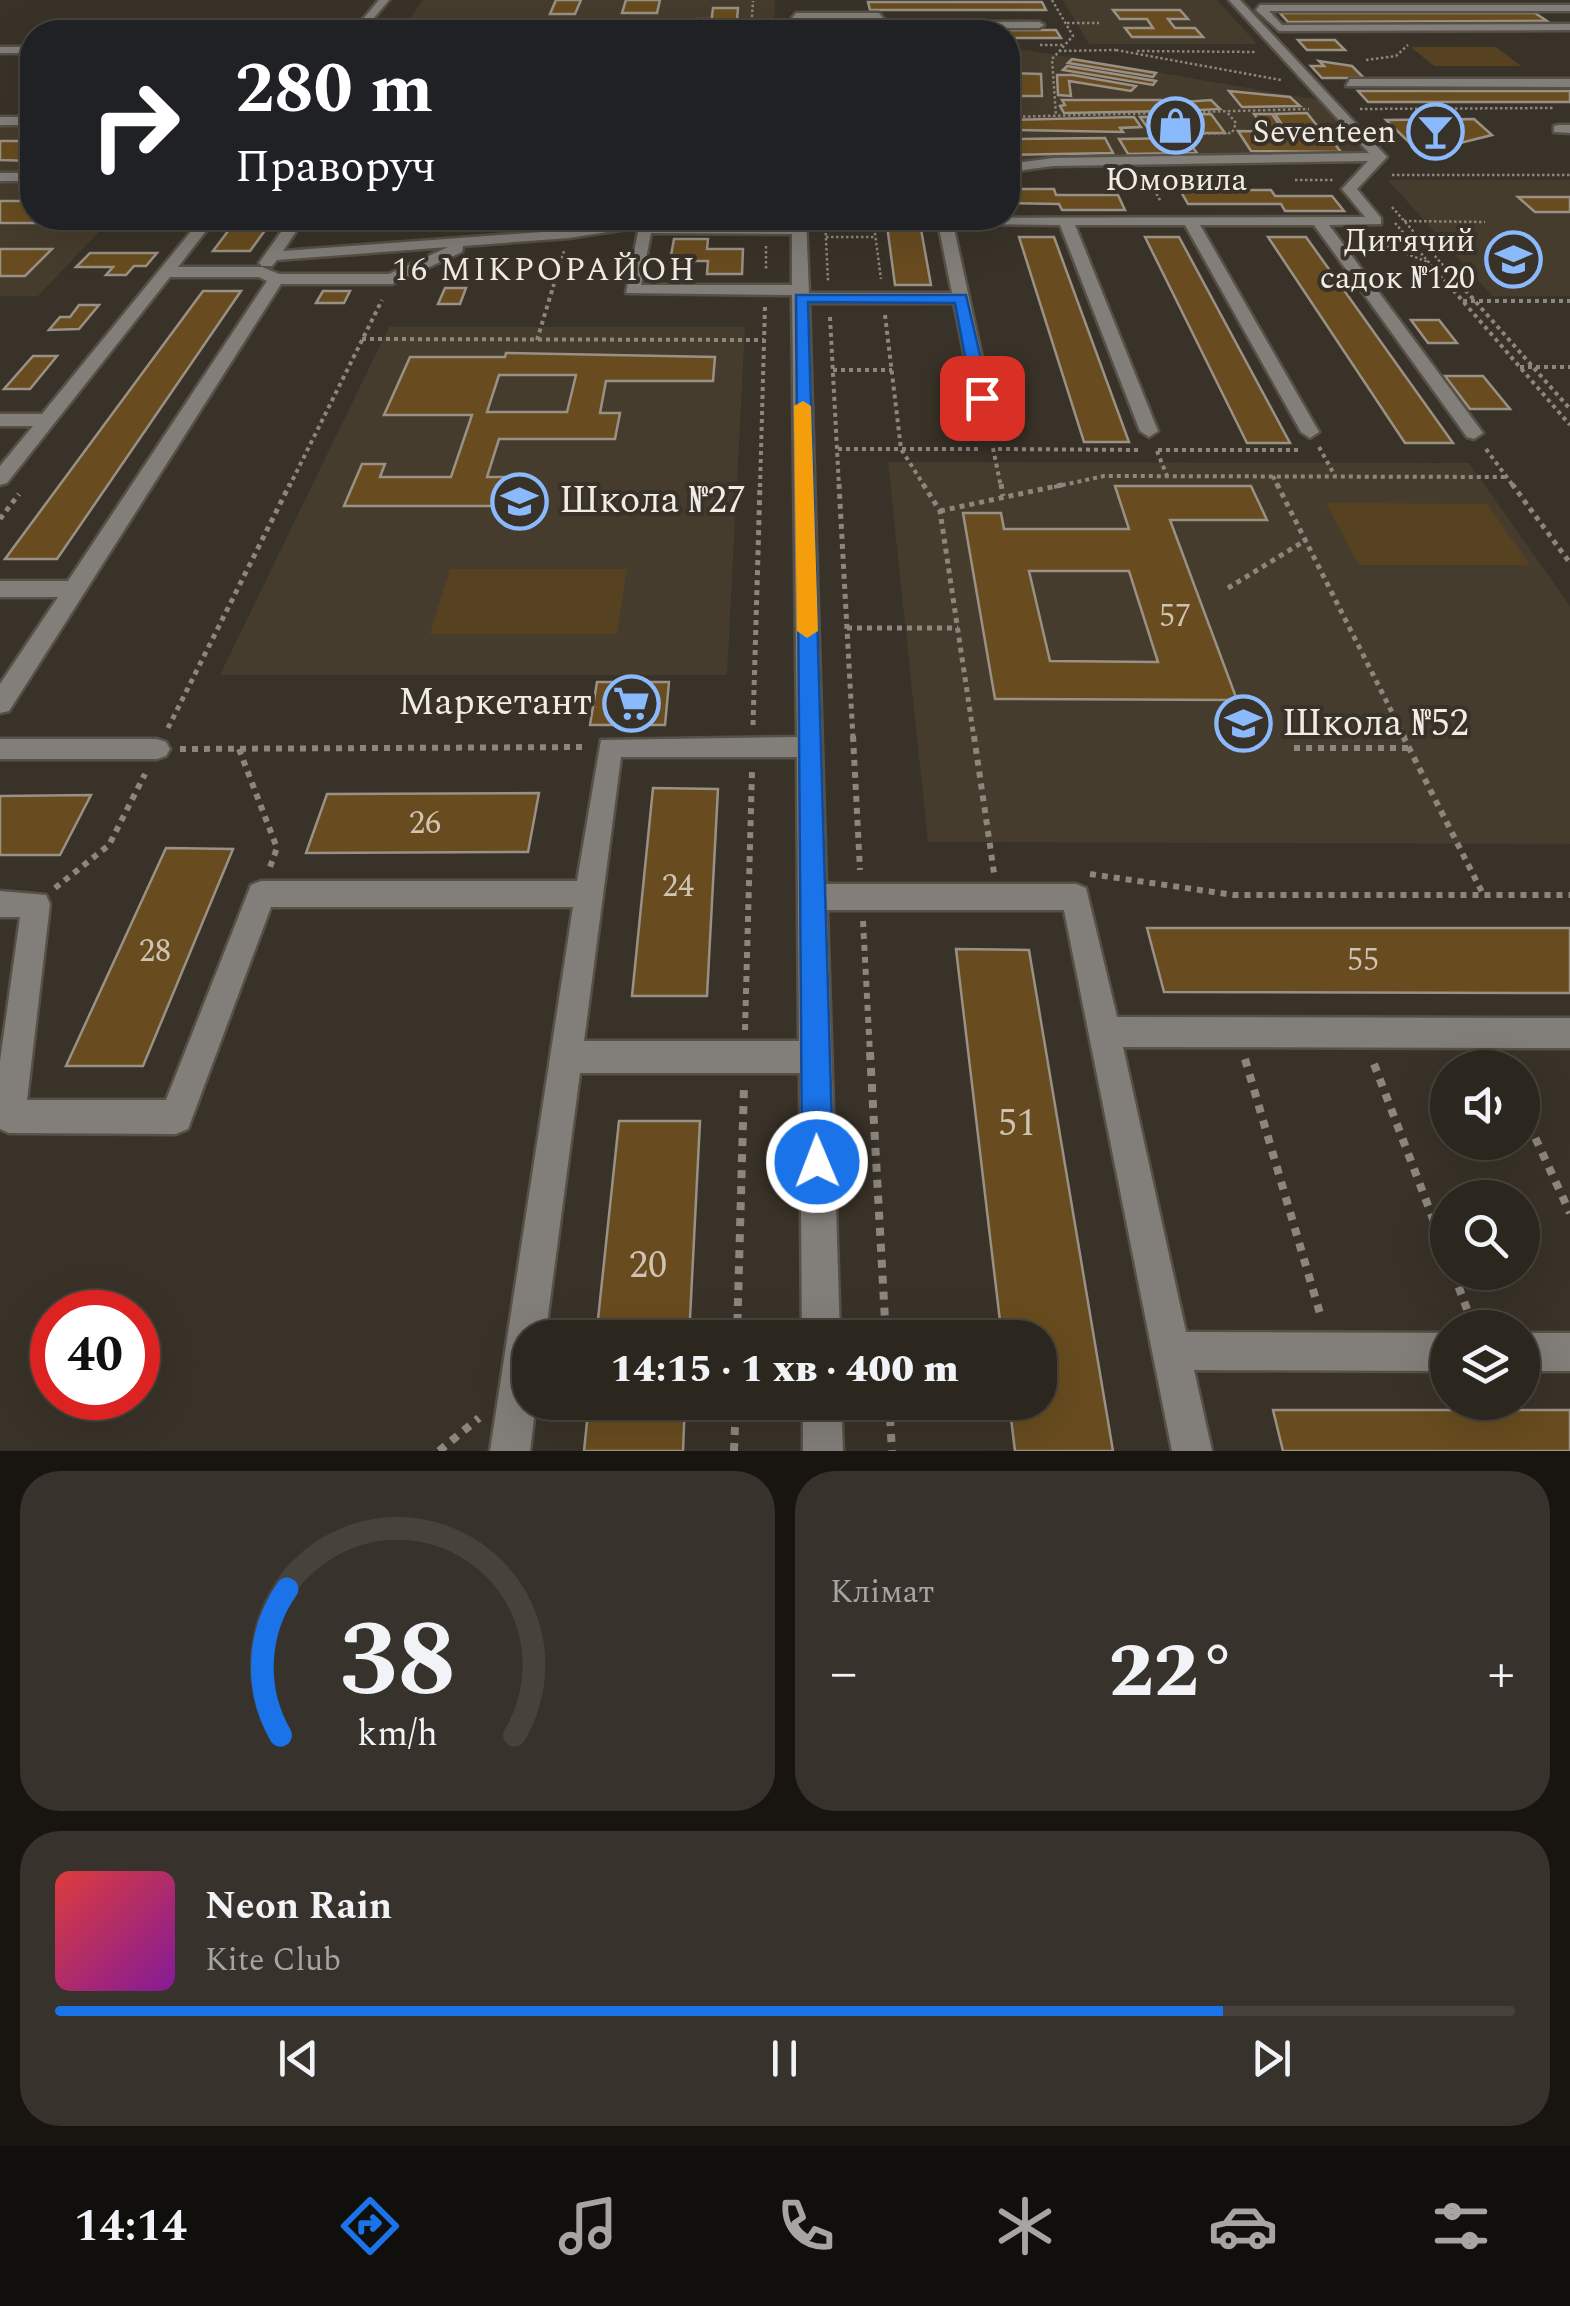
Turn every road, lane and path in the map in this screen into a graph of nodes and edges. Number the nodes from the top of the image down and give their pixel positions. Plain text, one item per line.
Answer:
1 (384, 0) edge
2 (856, 0) edge
3 (1052, 0) edge
4 (1234, 0) edge
5 (1536, 0) edge
6 (795, 1) edge
7 (1373, 4) edge
8 (1548, 8) junction
9 (1570, 8) edge
10 (796, 16) junction
11 (859, 16) junction
12 (542, 19) dead end
13 (712, 19) dead end
14 (368, 20) edge
15 (545, 20) edge
16 (692, 20) edge
17 (796, 20) edge
18 (879, 20) edge
19 (1066, 23) junction
20 (1099, 23) dead end
21 (1570, 24) edge
22 (1020, 26) edge
23 (1039, 26) dead end
24 (1066, 45) junction
25 (1277, 46) junction
26 (1116, 50) junction
27 (1059, 51) junction
28 (1068, 51) junction
29 (1396, 56) dead end
30 (1366, 60) dead end
31 (1570, 82) edge
32 (1350, 83) dead end
33 (1314, 86) junction
34 (1570, 108) edge
35 (1335, 109) junction
36 (1226, 111) junction
37 (1056, 116) junction
38 (1020, 117) edge
39 (1194, 134) dead end
40 (1380, 156) junction
41 (1139, 160) junction
42 (1020, 166) edge
43 (1570, 175) edge
44 (1361, 178) junction
45 (1020, 220) edge
46 (1066, 220) junction
47 (1180, 221) junction
48 (1318, 221) junction
49 (1394, 221) junction
50 (1405, 222) junction
51 (1486, 222) dead end
52 (199, 230) edge
53 (290, 230) edge
54 (593, 230) edge
55 (644, 230) edge
56 (767, 230) edge
57 (808, 230) edge
58 (822, 230) edge
59 (875, 230) edge
60 (946, 230) edge
61 (569, 234) junction
62 (876, 238) junction
63 (476, 241) junction
64 (272, 256) junction
65 (166, 272) junction
66 (269, 276) junction
67 (392, 279) junction
68 (765, 290) junction
69 (801, 294) junction
70 (883, 298) junction
71 (961, 298) junction
72 (1463, 301) junction
73 (1476, 301) junction
74 (1570, 301) edge
75 (362, 339) junction
76 (537, 340) junction
77 (764, 340) junction
78 (1520, 367) junction
79 (1533, 367) junction
80 (1570, 367) edge
81 (892, 370) junction
82 (1570, 409) edge
83 (0, 420) edge
84 (47, 420) junction
85 (1570, 425) edge
86 (989, 430) joint
87 (1150, 431) dead end
88 (1310, 432) joint
89 (1474, 432) joint
90 (838, 449) junction
91 (902, 449) junction
92 (993, 449) junction
93 (1156, 450) junction
94 (1320, 450) junction
95 (1167, 476) junction
96 (1274, 476) junction
97 (1335, 476) junction
98 (1506, 477) junction
99 (0, 479) edge
100 (1003, 497) junction
101 (940, 511) junction
102 (1306, 540) junction
103 (1570, 563) edge
104 (1228, 588) dead end
105 (0, 589) edge
106 (74, 589) junction
107 (847, 628) junction
108 (958, 628) junction
109 (0, 704) edge
110 (610, 747) junction
111 (753, 747) junction
112 (809, 747) junction
113 (239, 748) junction
114 (1294, 748) dead end
115 (1410, 748) junction
116 (0, 749) edge
117 (158, 749) junction
118 (277, 848) dead end
119 (994, 872) dead end
120 (1071, 872) dead end
121 (590, 894) junction
122 (1484, 895) junction
123 (1570, 895) edge
124 (812, 897) junction
125 (862, 897) junction
126 (0, 904) edge
127 (36, 904) junction
128 (1104, 1032) junction
129 (1237, 1032) junction
130 (1362, 1033) junction
131 (1570, 1033) edge
132 (566, 1057) junction
133 (745, 1058) junction
134 (815, 1058) junction
135 (1540, 1148) edge
136 (1430, 1211) edge
137 (1570, 1212) edge
138 (738, 1320) edge
139 (821, 1320) edge
140 (885, 1320) edge
141 (1171, 1352) junction
142 (1332, 1352) junction
143 (1430, 1352) edge
144 (1540, 1352) edge
145 (1570, 1352) edge
146 (735, 1420) edge
147 (822, 1420) edge
148 (891, 1420) edge
149 (510, 1451) edge
150 (734, 1451) edge
151 (823, 1451) edge
152 (892, 1451) edge
153 (1192, 1451) edge

1 - 14 street
2 - 11 street
3 - 19 path
4 - 25 street
5 - 8 street
6 - 10 street
7 - 8 street
7 - 21 street
8 - 9 street
8 - 21 street
10 - 11 street
10 - 17 street
11 - 18 street
12 - 15 path
13 - 16 path
19 - 20 path
19 - 24 path
22 - 23 street
24 - 27 path
24 - 28 path
25 - 26 path
25 - 33 street
26 - 28 path
26 - 33 path
27 - 28 path
27 - 37 path
29 - 30 path
31 - 32 street
33 - 35 street
34 - 35 path
35 - 36 path
35 - 40 street
36 - 37 path
36 - 39 path
37 - 38 path
40 - 41 street
40 - 44 street
41 - 42 street
41 - 47 path
43 - 44 path
44 - 48 street
44 - 49 path
44 - 50 path
45 - 46 street
46 - 47 street
46 - 87 street
47 - 48 street
47 - 88 street
48 - 89 street
49 - 50 path
49 - 72 path
50 - 51 path
50 - 73 path
52 - 65 street
53 - 64 street
54 - 61 street
55 - 68 street
56 - 68 path
57 - 69 street
58 - 62 path
59 - 62 path
60 - 71 street
61 - 63 street
61 - 76 path
62 - 70 path
63 - 64 street
63 - 67 street
64 - 66 street
65 - 66 street
65 - 84 street
66 - 67 street
66 - 106 street
67 - 75 path
68 - 69 street
68 - 77 path
69 - 70 street
69 - 112 street
70 - 71 street
70 - 81 path
71 - 86 street
72 - 73 path
72 - 78 path
73 - 74 path
73 - 79 path
75 - 76 path
75 - 117 path
76 - 77 path
77 - 111 path
78 - 79 path
78 - 85 path
79 - 80 path
79 - 82 path
81 - 90 path
81 - 91 path
83 - 84 street
84 - 99 street
86 - 92 path
88 - 94 path
89 - 98 path
90 - 91 path
90 - 107 path
91 - 92 path
91 - 101 path
92 - 93 path
92 - 100 path
93 - 94 path
93 - 95 path
94 - 97 path
95 - 96 path
95 - 100 path
96 - 97 path
96 - 102 path
97 - 98 path
98 - 103 path
100 - 101 path
101 - 108 path
102 - 104 path
102 - 115 path
105 - 106 street
106 - 109 street
107 - 108 path
107 - 125 path
108 - 119 path
110 - 111 street
110 - 113 path
110 - 121 street
111 - 112 street
111 - 133 path
112 - 124 street
113 - 117 path
113 - 118 path
114 - 115 path
115 - 122 path
116 - 117 street
117 - 127 path
120 - 122 path
121 - 127 street
121 - 132 street
122 - 123 path
124 - 125 street
124 - 134 street
125 - 128 street
125 - 140 path
126 - 127 street
128 - 129 street
128 - 141 street
129 - 130 street
129 - 142 path
130 - 131 street
130 - 136 path
132 - 133 street
132 - 149 street
133 - 134 street
133 - 138 path
134 - 139 street
135 - 137 path
141 - 142 street
141 - 153 street
142 - 143 street
144 - 145 street
146 - 150 path
147 - 151 street
148 - 152 path

